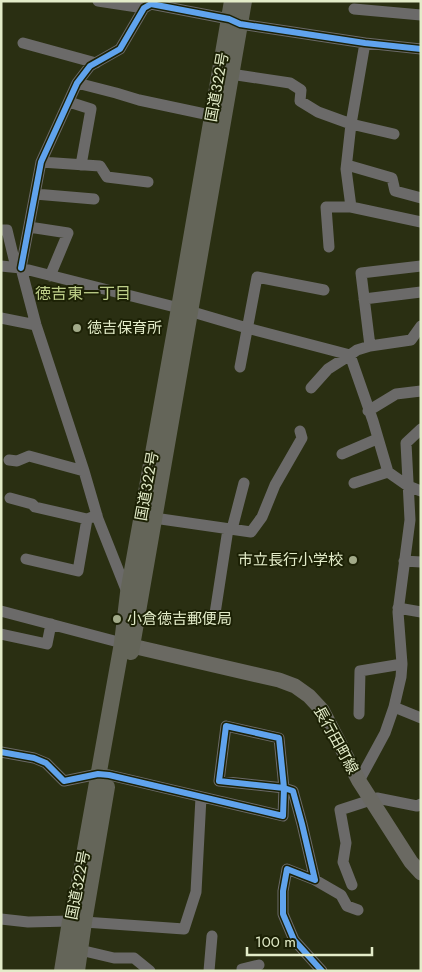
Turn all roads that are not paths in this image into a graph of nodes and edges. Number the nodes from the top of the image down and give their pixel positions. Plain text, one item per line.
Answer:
1 (98, 1) edge
2 (232, 1) edge
3 (244, 1) edge
4 (149, 4) edge
5 (354, 9) dead end
6 (421, 15) edge
7 (235, 21) junction
8 (22, 43) dead end
9 (365, 43) junction
10 (421, 49) edge
11 (96, 63) junction
12 (226, 73) junction
13 (77, 83) junction
14 (69, 102) junction
15 (218, 117) junction
16 (352, 124) junction
17 (394, 134) dead end
18 (40, 162) junction
19 (81, 165) junction
20 (347, 165) junction
21 (148, 182) dead end
22 (35, 194) junction
23 (421, 198) edge
24 (94, 199) dead end
25 (351, 207) junction
26 (421, 222) edge
27 (28, 227) junction
28 (1, 230) edge
29 (329, 247) dead end
30 (1, 266) edge
31 (421, 266) edge
32 (21, 268) junction
33 (50, 276) junction
34 (324, 290) dead end
35 (421, 292) edge
36 (364, 299) junction
37 (185, 310) junction
38 (1, 318) edge
39 (36, 325) junction
40 (421, 326) edge
41 (247, 328) junction
42 (370, 346) junction
43 (350, 355) junction
44 (240, 367) dead end
45 (311, 388) dead end
46 (421, 391) edge
47 (368, 411) junction
48 (421, 429) edge
49 (300, 431) dead end
50 (377, 439) junction
51 (342, 454) dead end
52 (8, 460) dead end
53 (84, 471) junction
54 (388, 472) junction
55 (244, 483) dead end
56 (354, 483) dead end
57 (408, 486) junction
58 (421, 491) edge
59 (10, 498) dead end
60 (92, 517) junction
61 (154, 518) junction
62 (416, 522) edge
63 (230, 529) junction
64 (26, 559) dead end
65 (404, 561) junction
66 (421, 562) edge
67 (128, 593) junction
68 (398, 608) junction
69 (1, 611) edge
70 (421, 612) edge
71 (214, 620) dead end
72 (51, 624) junction
73 (1, 634) edge
74 (127, 644) junction
75 (402, 664) junction
76 (394, 707) junction
77 (359, 714) dead end
78 (421, 718) edge
79 (1, 752) edge
80 (103, 775) junction
81 (359, 781) junction
82 (284, 788) junction
83 (201, 797) junction
84 (371, 800) junction
85 (421, 804) edge
86 (421, 873) edge
87 (315, 880) junction
88 (352, 885) dead end
89 (358, 910) dead end
90 (1, 919) edge
91 (77, 922) junction
92 (212, 936) dead end
93 (80, 950) junction
94 (259, 965) dead end
95 (62, 971) edge
96 (78, 971) edge
97 (150, 971) edge
98 (209, 971) edge
99 (242, 971) edge
100 (322, 971) edge

1 - 4 street
2 - 7 highway, 国道322号
3 - 7 highway, 国道322号
4 - 7 street
4 - 11 street
5 - 6 street
7 - 9 street
7 - 12 highway, 国道322号
8 - 11 street
9 - 10 street
9 - 16 street
11 - 13 street
12 - 15 highway, 国道322号
12 - 16 street
13 - 14 street
13 - 15 street
14 - 18 street
14 - 19 street
15 - 37 highway, 国道322号
16 - 17 street
16 - 20 street
18 - 19 street
18 - 22 street
19 - 21 street
20 - 23 street
20 - 25 street
22 - 24 street
22 - 27 street
25 - 26 street
25 - 29 street
27 - 32 street
27 - 33 street
28 - 32 street
30 - 32 street
31 - 36 street
32 - 33 street
32 - 39 street
33 - 37 street
34 - 41 street
35 - 36 street
36 - 42 street
37 - 41 street
37 - 61 highway, 国道322号
37 - 67 highway, 国道322号
38 - 39 street
39 - 53 street
40 - 42 street
41 - 43 street
41 - 44 street
42 - 43 street
43 - 45 street
43 - 47 street
46 - 47 street
47 - 50 street
48 - 57 street
49 - 63 street
50 - 51 street
50 - 54 street
52 - 53 street
53 - 60 street
54 - 56 street
54 - 57 street
55 - 63 street
57 - 58 street
57 - 62 street
59 - 60 street
60 - 64 street
60 - 67 street
61 - 63 street
61 - 74 highway, 国道322号
62 - 65 street
63 - 71 street
65 - 66 street
65 - 68 street
67 - 74 highway, 国道322号
68 - 70 street
68 - 75 street
69 - 72 street
72 - 73 street
72 - 74 street
74 - 80 highway, 国道322号
74 - 81 main road, 長行田町線
75 - 76 street
75 - 77 street
76 - 78 street
76 - 81 street
79 - 80 street
80 - 83 street
80 - 91 highway, 国道322号
81 - 84 main road, 長行田町線
82 - 82 street
82 - 83 street
82 - 87 street
83 - 91 street
84 - 85 street
84 - 86 main road, 長行田町線
84 - 88 street
87 - 89 street
87 - 100 street
90 - 91 street
91 - 93 highway, 国道322号
91 - 95 highway, 国道322号
92 - 98 street
93 - 96 highway, 国道322号
93 - 97 street
94 - 99 street

